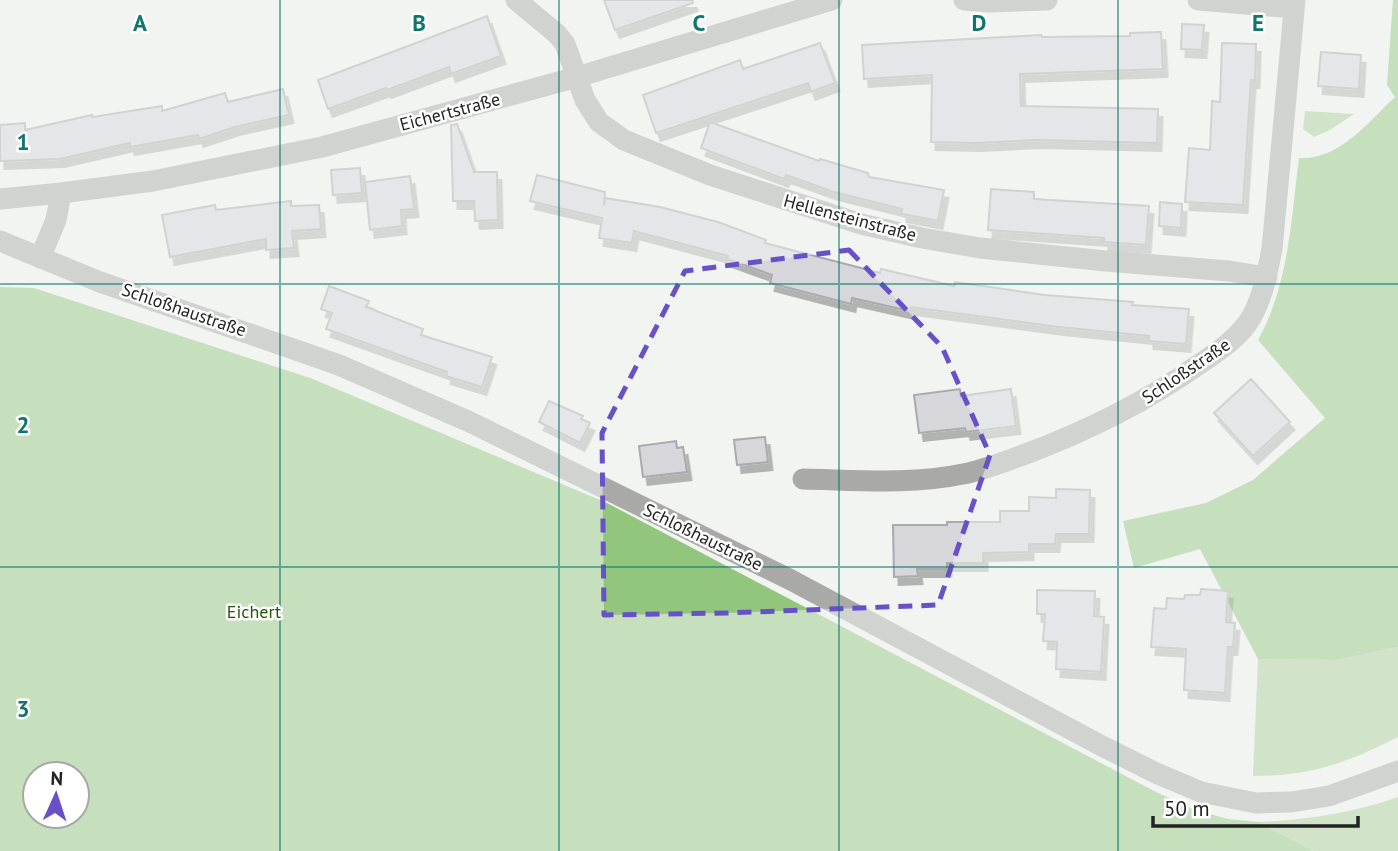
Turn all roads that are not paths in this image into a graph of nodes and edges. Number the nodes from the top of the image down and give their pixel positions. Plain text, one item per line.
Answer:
1 (516, 0) edge
2 (832, 0) edge
3 (964, 0) edge
4 (1047, 0) edge
5 (1198, 0) edge
6 (1295, 4) edge
7 (578, 77) junction
8 (61, 194) junction
9 (0, 199) edge
10 (0, 242) edge
11 (40, 258) junction
12 (1266, 277) junction
13 (803, 480) dead end
14 (1398, 771) edge

1 - 7 street, Hellensteinstraße
2 - 7 street, Eichertstraße
3 - 4 street
5 - 6 street
6 - 12 street, Schloßstraße
7 - 8 street, Eichertstraße
7 - 12 street, Hellensteinstraße
8 - 9 street, Eichertstraße
8 - 11 street
10 - 11 street, Schloßhaustraße
11 - 14 street, Schloßhaustraße
12 - 13 street, Schloßstraße

